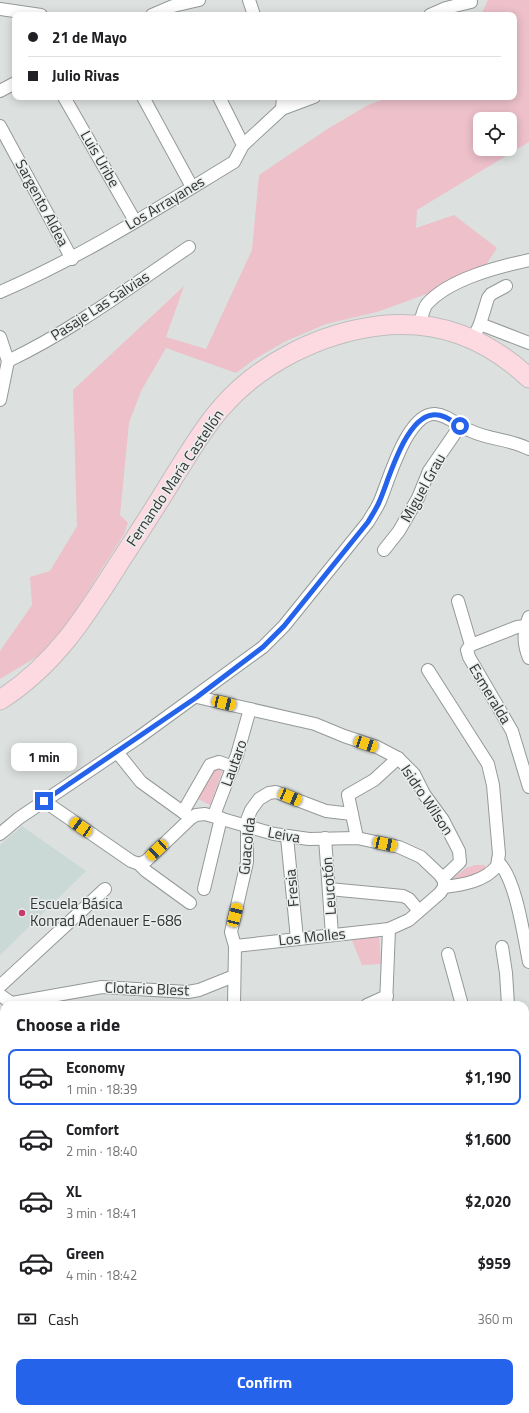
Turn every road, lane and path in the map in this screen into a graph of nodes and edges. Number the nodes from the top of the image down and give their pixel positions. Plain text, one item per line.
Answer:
1 (199, 0) edge
2 (249, 0) edge
3 (471, 1) edge
4 (0, 9) edge
5 (175, 11) edge
6 (20, 12) edge
7 (253, 12) edge
8 (437, 12) edge
9 (463, 12) edge
10 (12, 85) edge
11 (0, 91) edge
12 (66, 100) edge
13 (145, 100) edge
14 (220, 100) edge
15 (283, 100) edge
16 (306, 100) edge
17 (282, 109) junction
18 (0, 126) edge
19 (243, 145) junction
20 (192, 187) junction
21 (135, 221) junction
22 (190, 247) dead end
23 (72, 259) junction
24 (529, 260) edge
25 (506, 286) dead end
26 (0, 292) edge
27 (419, 324) junction
28 (477, 332) junction
29 (0, 337) edge
30 (529, 343) edge
31 (8, 361) junction
32 (529, 378) edge
33 (0, 400) edge
34 (460, 426) junction
35 (529, 449) edge
36 (384, 550) dead end
37 (458, 601) dead end
38 (527, 622) edge
39 (471, 645) junction
40 (529, 658) edge
41 (428, 670) dead end
42 (197, 697) junction
43 (0, 700) edge
44 (250, 709) junction
45 (117, 752) junction
46 (398, 758) junction
47 (233, 767) junction
48 (529, 787) edge
49 (44, 801) junction
50 (352, 814) junction
51 (187, 815) junction
52 (217, 816) junction
53 (247, 826) junction
54 (0, 834) edge
55 (287, 837) junction
56 (325, 838) junction
57 (357, 838) junction
58 (498, 862) junction
59 (139, 864) junction
60 (443, 883) junction
61 (204, 889) dead end
62 (329, 889) junction
63 (105, 890) dead end
64 (190, 903) dead end
65 (419, 911) junction
66 (389, 929) junction
67 (332, 935) junction
68 (297, 939) junction
69 (235, 946) junction
70 (502, 947) dead end
71 (448, 954) dead end
72 (529, 962) edge
73 (234, 976) junction
74 (0, 986) edge
75 (0, 995) edge
76 (9, 1001) edge
77 (29, 1001) edge
78 (234, 1001) edge
79 (386, 1001) edge
80 (461, 1001) edge
81 (508, 1001) edge

1 - 5 street
2 - 7 street
3 - 8 street
3 - 9 street
4 - 6 street
10 - 11 street
12 - 21 street, Luis Uribe
13 - 20 street
14 - 19 street
15 - 17 street
16 - 17 street, Los Arrayanes
17 - 19 street, Los Arrayanes
18 - 23 street, Sargento Aldea
19 - 20 street, Los Arrayanes
20 - 21 street, Los Arrayanes
21 - 23 street, Los Arrayanes
22 - 31 street, Pasaje Las Salvias
23 - 26 street, Los Arrayanes
24 - 27 street
25 - 28 street
27 - 28 main road, Fernando María Castellón
27 - 43 main road, Fernando María Castellón
28 - 30 street
28 - 32 main road, Fernando María Castellón
29 - 31 street
31 - 33 street
34 - 35 street
34 - 36 street, Miguel Grau
34 - 42 street
37 - 39 street, Esmeralda
38 - 39 street
38 - 40 street
39 - 48 street, Esmeralda
41 - 58 street
42 - 44 street, Isidro Wilson
42 - 45 street
44 - 46 street, Isidro Wilson
44 - 47 street, Lautaro
45 - 49 street
45 - 51 street
46 - 50 street
46 - 60 street, Isidro Wilson
47 - 51 street
47 - 52 street, Lautaro
49 - 54 street
49 - 59 street
50 - 53 street, Guacolda
50 - 57 street
51 - 52 street, Leiva
51 - 59 street
52 - 53 street, Leiva
52 - 61 street, Lautaro
53 - 55 street, Leiva
53 - 69 street, Guacolda
55 - 56 street, Leiva
55 - 68 street, Fresia
56 - 57 street, Leiva
56 - 62 street, Leucotón
57 - 60 street, Leiva
58 - 60 street
58 - 72 street
59 - 64 street
60 - 65 street, Isidro Wilson
62 - 65 street
62 - 67 street, Leucotón
63 - 74 street
65 - 66 street, Los Molles
66 - 67 street, Los Molles
66 - 79 street
67 - 68 street, Los Molles
68 - 69 street, Los Molles
69 - 73 street, Guacolda
70 - 81 street
71 - 80 street
73 - 77 street, Clotario Blest
73 - 78 street, Guacolda
75 - 76 street

